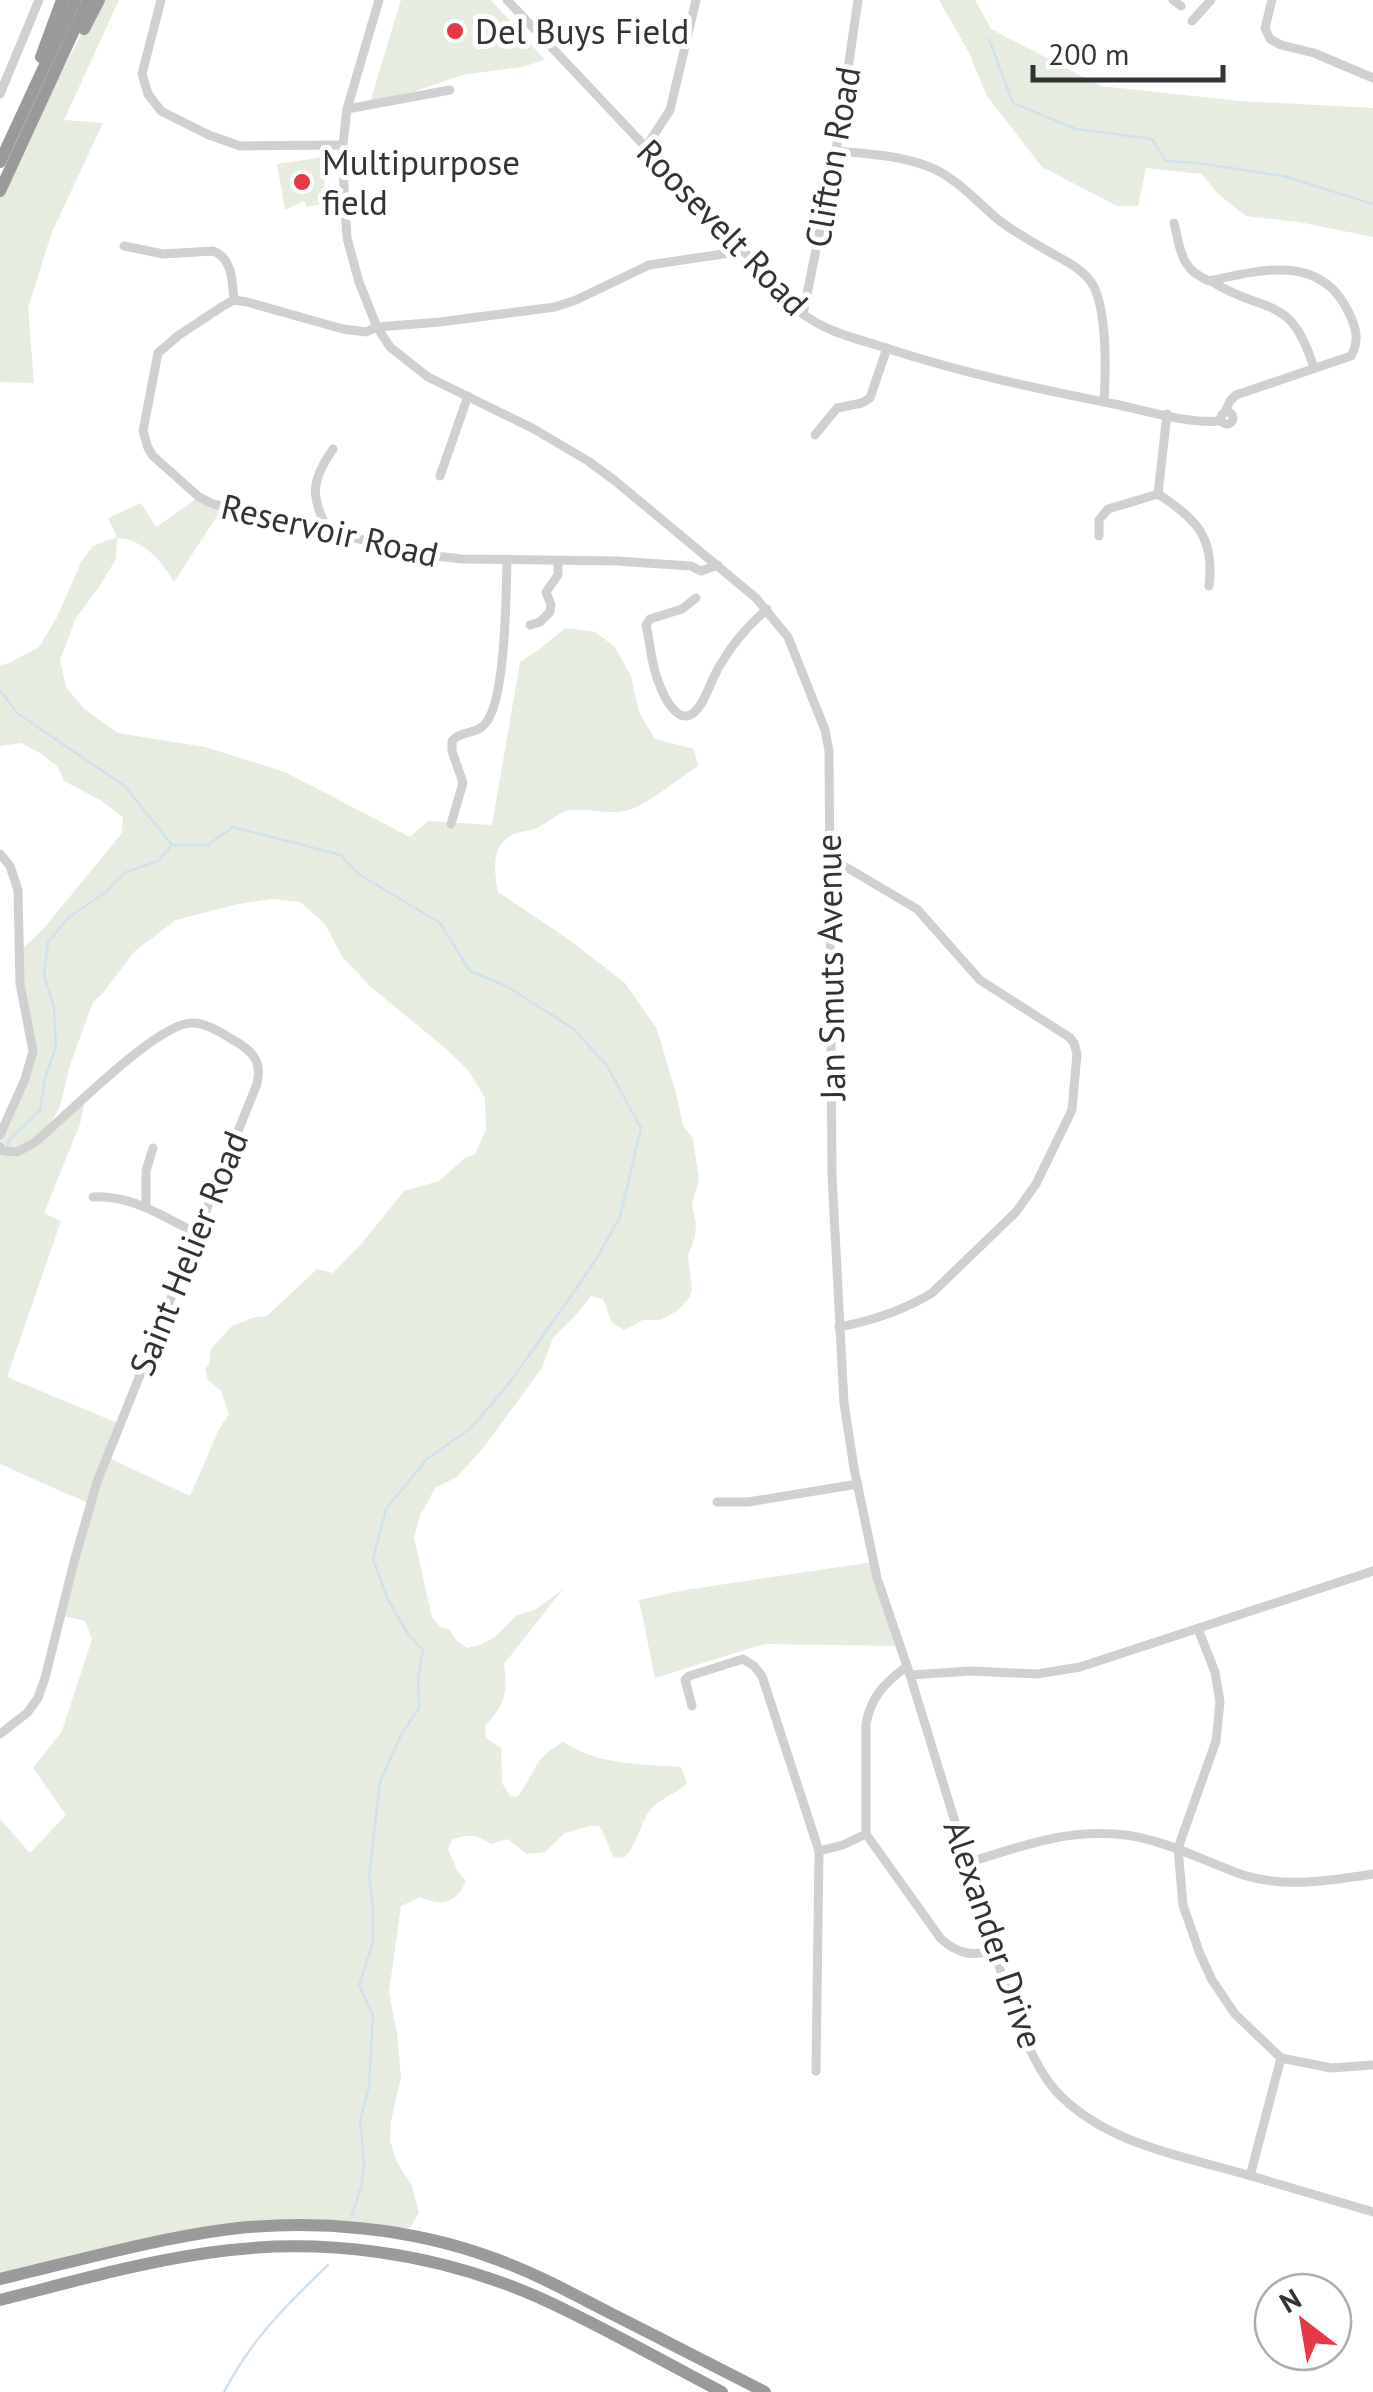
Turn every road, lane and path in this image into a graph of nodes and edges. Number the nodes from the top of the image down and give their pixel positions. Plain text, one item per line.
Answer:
1 (38, 0) edge
2 (62, 0) edge
3 (75, 0) edge
4 (88, 0) edge
5 (99, 0) edge
6 (161, 0) edge
7 (379, 0) edge
8 (508, 0) edge
9 (696, 0) edge
10 (858, 0) edge
11 (1211, 0) edge
12 (1272, 0) edge
13 (1192, 20) dead end
14 (1373, 78) edge
15 (450, 90) dead end
16 (0, 94) edge
17 (38, 109) junction
18 (348, 109) junction
19 (21, 117) junction
20 (342, 145) junction
21 (646, 147) junction
22 (836, 152) junction
23 (0, 162) edge
24 (0, 191) edge
25 (1174, 222) dead end
26 (124, 246) dead end
27 (743, 251) junction
28 (1212, 281) junction
29 (807, 293) junction
30 (784, 294) junction
31 (234, 300) junction
32 (803, 314) junction
33 (377, 328) junction
34 (887, 348) junction
35 (1314, 368) junction
36 (468, 396) junction
37 (1104, 402) junction
38 (1167, 414) junction
39 (815, 435) dead end
40 (333, 449) dead end
41 (440, 476) dead end
42 (1158, 494) junction
43 (328, 530) junction
44 (1099, 536) dead end
45 (698, 548) junction
46 (507, 561) junction
47 (558, 561) junction
48 (718, 565) junction
49 (691, 566) junction
50 (1209, 586) dead end
51 (696, 598) dead end
52 (767, 610) junction
53 (530, 625) dead end
54 (451, 824) dead end
55 (0, 854) edge
56 (829, 857) junction
57 (0, 1136) edge
58 (153, 1148) dead end
59 (5, 1150) edge
60 (93, 1197) dead end
61 (146, 1207) junction
62 (196, 1233) junction
63 (839, 1327) junction
64 (858, 1484) junction
65 (717, 1502) dead end
66 (1373, 1571) edge
67 (1198, 1629) junction
68 (908, 1671) junction
69 (692, 1706) dead end
70 (0, 1734) edge
71 (866, 1834) junction
72 (1178, 1848) junction
73 (819, 1850) junction
74 (967, 1863) junction
75 (1373, 1874) edge
76 (994, 1950) junction
77 (1281, 2058) junction
78 (1373, 2065) edge
79 (816, 2071) dead end
80 (1250, 2176) junction
81 (1373, 2212) edge
82 (0, 2279) edge
83 (0, 2300) edge
84 (722, 2392) edge
85 (766, 2392) edge

1 - 16 street
2 - 19 highway
3 - 19 highway
4 - 17 highway
5 - 17 highway
6 - 20 street
7 - 18 street, Jan Smuts Avenue
8 - 21 street, Roosevelt Road
9 - 21 street
10 - 22 street, Clifton Road
11 - 13 street
12 - 14 street
15 - 18 street
17 - 24 highway
18 - 20 street, Jan Smuts Avenue
19 - 23 highway
20 - 33 street, Jan Smuts Avenue
21 - 27 street, Roosevelt Road
22 - 29 street, Clifton Road
22 - 37 street
25 - 28 street
26 - 31 street
27 - 30 street, Roosevelt Road
27 - 33 street
28 - 35 street
28 - 35 street
29 - 30 street
29 - 32 street, Clifton Road
30 - 32 street, Roosevelt Road
31 - 33 street
31 - 43 street, Reservoir Road
32 - 34 street, Roosevelt Road
33 - 36 street, Jan Smuts Avenue
34 - 37 street, Roosevelt Road
34 - 39 street
35 - 38 street, Roosevelt Road
36 - 41 street
36 - 45 street, Jan Smuts Avenue
37 - 38 street, Roosevelt Road
38 - 42 street
40 - 43 street
42 - 44 street
42 - 50 street
43 - 46 street, Reservoir Road
45 - 48 street, Jan Smuts Avenue
45 - 49 street
46 - 47 street, Reservoir Road
46 - 54 street
47 - 49 street, Reservoir Road
47 - 53 street
48 - 49 street, Reservoir Road
48 - 52 street, Jan Smuts Avenue
51 - 52 street
52 - 56 street, Jan Smuts Avenue
55 - 57 street
56 - 63 street, Jan Smuts Avenue
56 - 63 street
58 - 61 street
59 - 62 street, Saint Helier Road
60 - 61 street
61 - 62 street
62 - 70 street, Saint Helier Road
63 - 64 street, Jan Smuts Avenue
64 - 65 street
64 - 68 street, Jan Smuts Avenue
66 - 67 street
67 - 68 street
67 - 72 street
68 - 71 street
68 - 74 street, Alexander Drive
69 - 73 street
71 - 73 street
71 - 76 street
72 - 74 street
72 - 75 street
72 - 77 street
73 - 79 street
74 - 76 street, Alexander Drive
76 - 80 street, Alexander Drive
77 - 78 street
77 - 80 street
80 - 81 street, Alexander Drive
82 - 85 highway
83 - 84 highway

